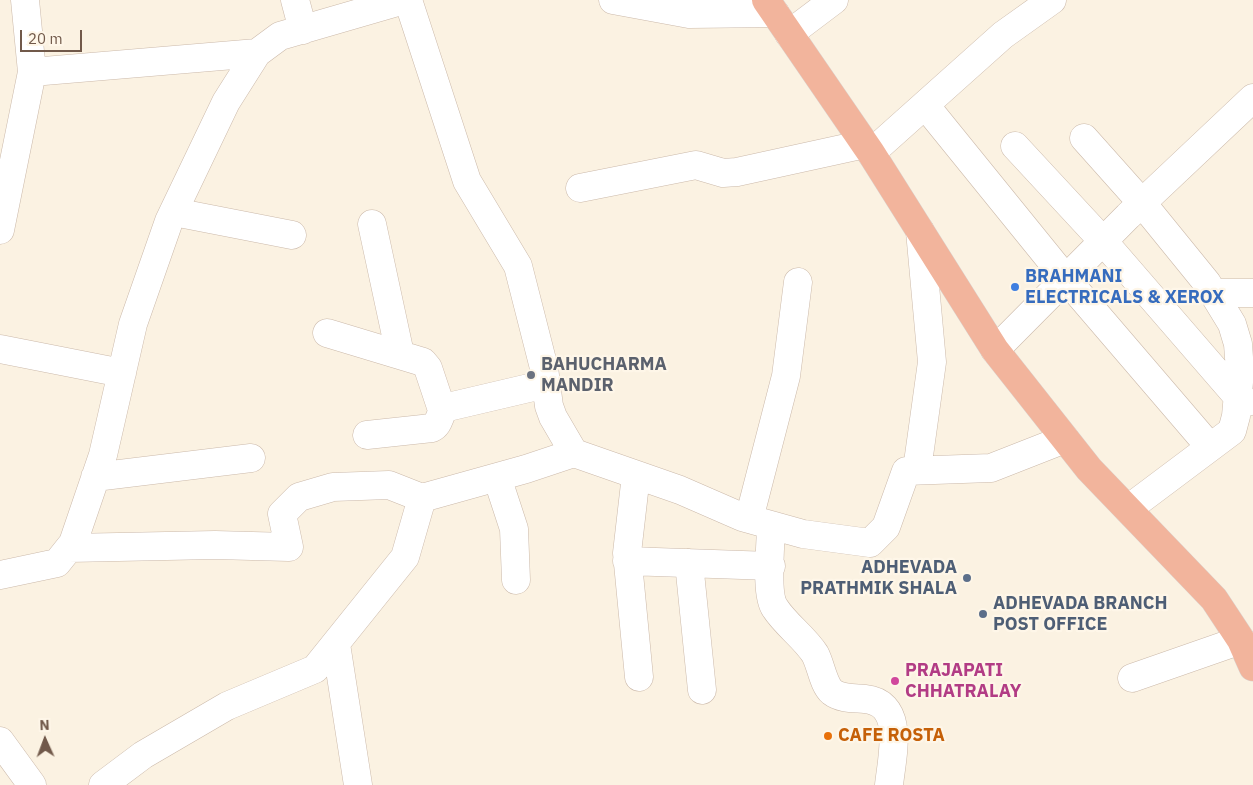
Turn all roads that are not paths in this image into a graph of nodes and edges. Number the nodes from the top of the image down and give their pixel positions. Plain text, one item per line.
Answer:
1 (25, 0) edge
2 (295, 0) edge
3 (613, 0) edge
4 (834, 0) edge
5 (1052, 0) edge
6 (398, 1) edge
7 (777, 16) edge
8 (303, 30) junction
9 (257, 53) junction
10 (32, 72) junction
11 (1253, 98) edge
12 (925, 105) junction
13 (1084, 138) dead end
14 (1015, 146) dead end
15 (868, 148) junction
16 (580, 188) dead end
17 (1142, 203) junction
18 (174, 212) junction
19 (372, 224) dead end
20 (0, 230) edge
21 (920, 231) junction
22 (292, 235) dead end
23 (1103, 241) junction
24 (1066, 278) junction
25 (798, 282) dead end
26 (1214, 293) junction
27 (1253, 293) edge
28 (327, 333) dead end
29 (0, 349) edge
30 (995, 350) junction
31 (400, 354) junction
32 (122, 373) junction
33 (546, 384) junction
34 (1246, 400) edge
35 (442, 410) junction
36 (367, 435) dead end
37 (1065, 439) junction
38 (1210, 447) junction
39 (574, 453) junction
40 (250, 458) dead end
41 (917, 470) junction
42 (636, 475) junction
43 (95, 477) junction
44 (497, 477) junction
45 (422, 498) junction
46 (1128, 509) junction
47 (760, 522) junction
48 (69, 548) junction
49 (627, 561) junction
50 (689, 563) junction
51 (771, 566) junction
52 (0, 575) edge
53 (516, 580) dead end
54 (336, 644) junction
55 (1248, 651) edge
56 (638, 677) dead end
57 (1132, 678) dead end
58 (702, 690) dead end
59 (0, 741) edge
60 (32, 785) edge
61 (103, 785) edge
62 (358, 785) edge
63 (890, 785) edge

1 - 10 street
2 - 8 street
3 - 7 street
4 - 7 street
5 - 12 street
6 - 8 street
6 - 33 street
7 - 15 highway
8 - 9 street
9 - 10 street
9 - 18 street
10 - 20 street
11 - 17 street
12 - 15 street
12 - 24 street
13 - 17 street
14 - 23 street
15 - 16 street
15 - 21 highway
17 - 23 street
17 - 26 street
18 - 22 street
18 - 32 street
19 - 31 street
21 - 30 highway
21 - 41 street
23 - 24 street
23 - 34 street
24 - 30 street
24 - 38 street
25 - 47 street
26 - 27 street
26 - 34 street
28 - 31 street
29 - 32 street
30 - 37 highway
31 - 35 street
32 - 43 street
33 - 35 street
33 - 39 street
34 - 38 street
35 - 36 street
37 - 41 street
37 - 46 highway
38 - 46 street
39 - 42 street
39 - 44 street
40 - 43 street
41 - 47 street
42 - 47 street
42 - 49 street
43 - 48 street
44 - 45 street
44 - 53 street
45 - 48 street
45 - 54 street
46 - 55 highway
47 - 51 street
48 - 52 street
49 - 50 street
49 - 56 street
50 - 51 street
50 - 58 street
51 - 63 street
54 - 61 street
54 - 62 street
55 - 57 street
59 - 60 street

